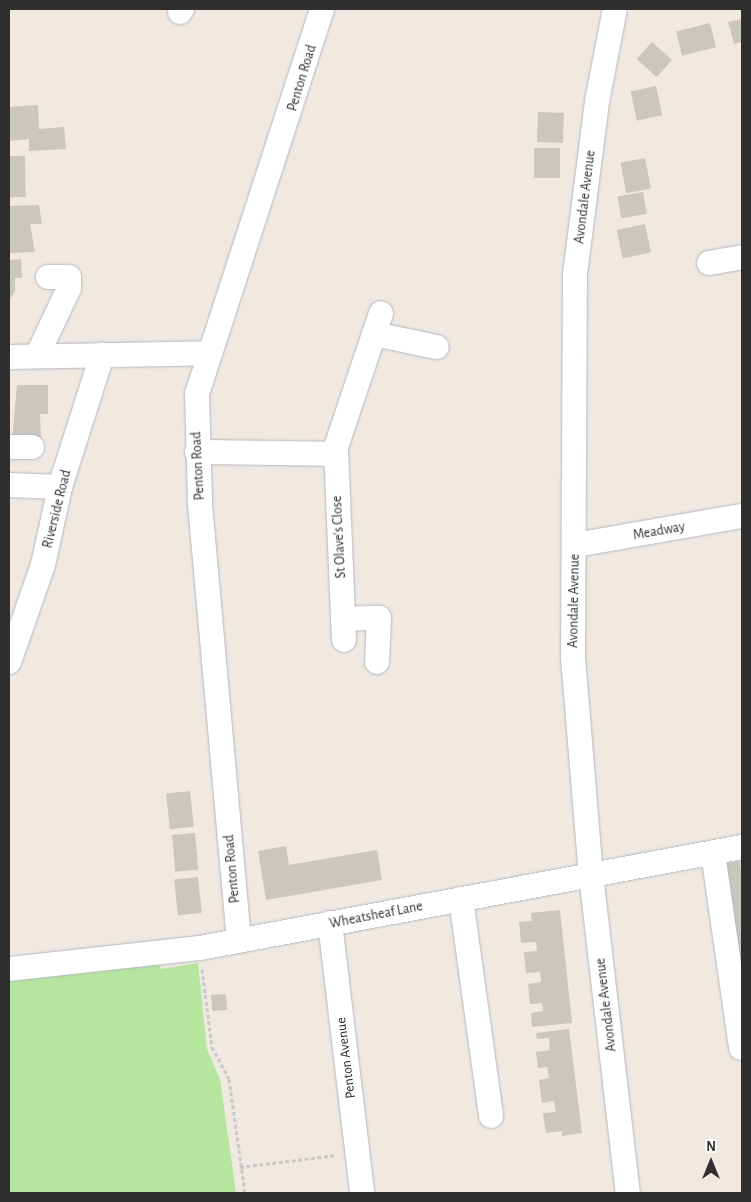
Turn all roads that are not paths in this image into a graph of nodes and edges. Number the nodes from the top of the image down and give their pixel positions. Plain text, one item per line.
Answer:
1 (322, 9) edge
2 (616, 9) edge
3 (742, 257) edge
4 (709, 263) dead end
5 (48, 277) dead end
6 (437, 347) dead end
7 (209, 353) junction
8 (102, 355) junction
9 (37, 356) junction
10 (9, 357) edge
11 (9, 447) edge
12 (32, 448) dead end
13 (196, 452) junction
14 (336, 454) junction
15 (9, 485) edge
16 (60, 487) junction
17 (742, 516) edge
18 (576, 545) junction
19 (9, 662) edge
20 (376, 662) dead end
21 (742, 847) edge
22 (713, 853) junction
23 (591, 874) junction
24 (461, 899) junction
25 (330, 923) junction
26 (239, 941) junction
27 (9, 969) edge
28 (741, 1048) dead end
29 (491, 1116) dead end
30 (362, 1193) edge
31 (628, 1193) edge

1 - 7 street, Penton Road
2 - 18 street, Avondale Avenue
3 - 4 street
5 - 9 street
6 - 14 street, St Olave's Close
7 - 8 street
7 - 13 street, Penton Road
8 - 9 street
8 - 16 street, Riverside Road
9 - 10 street
11 - 12 street
13 - 14 street
13 - 26 street, Penton Road
14 - 20 street, St Olave's Close
15 - 16 street
16 - 19 street, Riverside Road
17 - 18 street, Meadway
18 - 23 street, Avondale Avenue
21 - 22 street, Wheatsheaf Lane
22 - 23 street, Wheatsheaf Lane
22 - 28 street
23 - 24 street, Wheatsheaf Lane
23 - 31 street, Avondale Avenue
24 - 25 street, Wheatsheaf Lane
24 - 29 street
25 - 26 street, Wheatsheaf Lane
25 - 30 street, Penton Avenue
26 - 27 street, Wheatsheaf Lane

